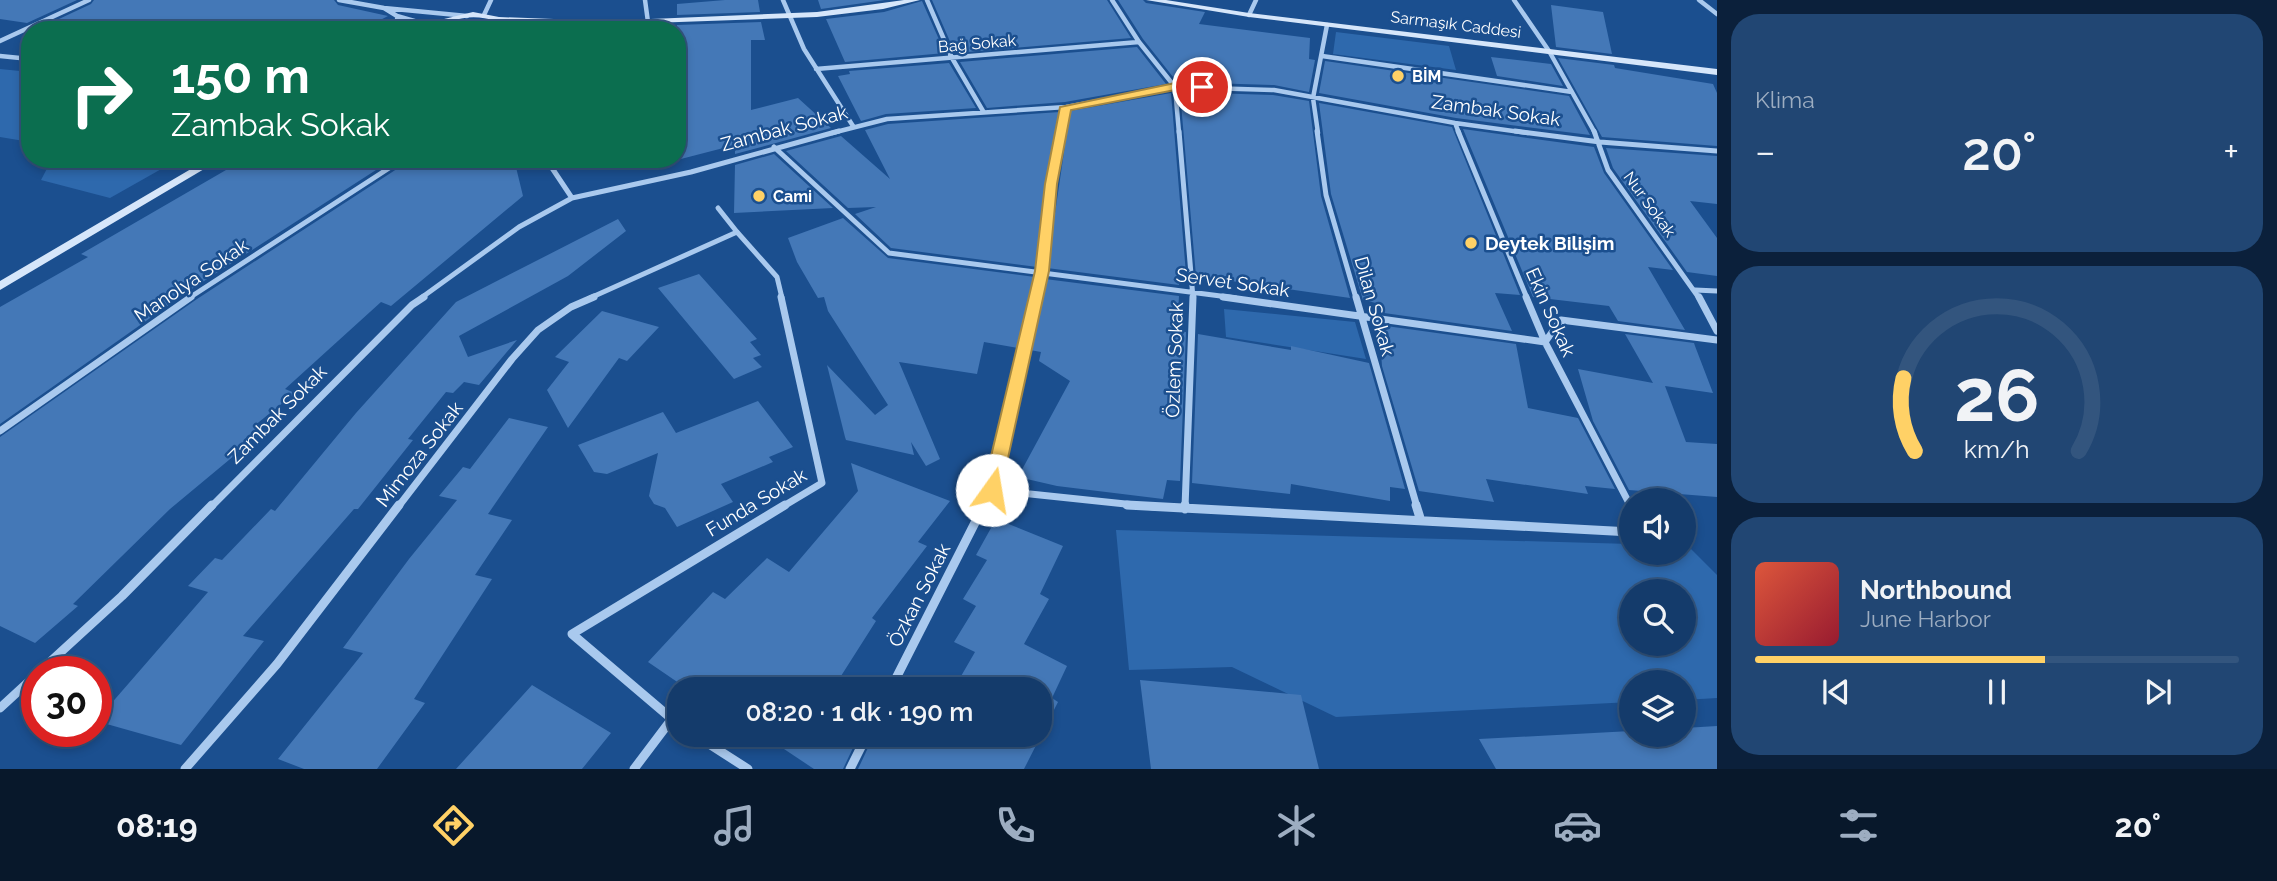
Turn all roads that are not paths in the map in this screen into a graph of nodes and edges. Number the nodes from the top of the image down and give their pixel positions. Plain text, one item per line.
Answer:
1 (89, 0) edge
2 (339, 0) edge
3 (491, 0) edge
4 (645, 0) edge
5 (783, 0) edge
6 (916, 0) edge
7 (927, 0) edge
8 (1112, 0) edge
9 (1150, 0) edge
10 (1256, 0) edge
11 (1514, 0) edge
12 (1699, 0) edge
13 (384, 8) junction
14 (1717, 14) edge
15 (484, 15) junction
16 (1249, 15) junction
17 (397, 16) junction
18 (467, 16) junction
19 (788, 16) junction
20 (498, 19) joint
21 (43, 21) edge
22 (397, 21) edge
23 (412, 21) edge
24 (446, 21) edge
25 (540, 21) edge
26 (648, 21) edge
27 (671, 21) edge
28 (1327, 25) junction
29 (21, 31) edge
30 (0, 41) edge
31 (1139, 42) junction
32 (1549, 51) junction
33 (0, 56) edge
34 (1322, 56) junction
35 (21, 58) edge
36 (952, 58) junction
37 (816, 69) junction
38 (1717, 72) edge
39 (1175, 86) junction
40 (1572, 92) junction
41 (1313, 98) junction
42 (1066, 107) junction
43 (983, 111) junction
44 (1455, 124) junction
45 (853, 126) junction
46 (1600, 142) junction
47 (774, 147) junction
48 (1717, 150) edge
49 (201, 168) edge
50 (389, 168) edge
51 (553, 168) edge
52 (572, 198) junction
53 (719, 208) dead end
54 (737, 232) junction
55 (1042, 271) junction
56 (0, 286) edge
57 (1695, 290) junction
58 (1717, 291) edge
59 (1193, 293) junction
60 (1362, 315) junction
61 (1717, 331) edge
62 (1717, 340) edge
63 (1545, 342) junction
64 (0, 431) edge
65 (1621, 488) edge
66 (992, 490) junction
67 (1185, 509) junction
68 (1421, 521) junction
69 (1619, 531) edge
70 (57, 656) edge
71 (897, 677) edge
72 (21, 689) edge
73 (0, 708) edge
74 (667, 715) edge
75 (667, 731) edge
76 (714, 747) edge
77 (861, 747) edge
78 (185, 769) edge
79 (634, 769) edge
80 (748, 769) edge
81 (850, 769) edge

1 - 21 street
2 - 13 street
3 - 15 street
4 - 26 street
5 - 19 street
6 - 19 main road
7 - 36 street
8 - 31 street
9 - 16 main road, Sarmaşık Caddesi
10 - 16 street
11 - 32 street, Nur Sokak
12 - 14 street
13 - 17 street
13 - 18 street
15 - 18 main road
15 - 20 main road
16 - 28 main road, Sarmaşık Caddesi
17 - 22 street
17 - 23 street
18 - 24 main road
19 - 27 main road
19 - 37 street
20 - 25 main road
28 - 32 main road, Sarmaşık Caddesi
28 - 34 street, Dilan Sokak
29 - 30 street
31 - 36 street, Bağ Sokak
31 - 39 street
32 - 38 main road, Sarmaşık Caddesi
32 - 40 street, Nur Sokak
33 - 35 street
34 - 40 street
34 - 41 street, Dilan Sokak
36 - 37 street, Bağ Sokak
36 - 43 street
37 - 45 street
39 - 41 street, Zambak Sokak
39 - 42 street, Zambak Sokak
39 - 59 street, Özlem Sokak
40 - 46 street, Nur Sokak
41 - 44 street, Zambak Sokak
41 - 60 street, Dilan Sokak
42 - 43 street, Zambak Sokak
42 - 55 street, Özkan Sokak
43 - 45 street, Zambak Sokak
44 - 46 street, Zambak Sokak
44 - 63 street, Ekin Sokak
45 - 47 street, Zambak Sokak
46 - 48 street, Zambak Sokak
46 - 57 street, Nur Sokak
47 - 52 street, Zambak Sokak
47 - 55 street, Servet Sokak
49 - 56 main road
50 - 64 street, Manolya Sokak
51 - 52 street
52 - 70 street, Zambak Sokak
53 - 54 street, Funda Sokak
54 - 74 street, Funda Sokak
54 - 78 street, Mimoza Sokak
55 - 59 street, Servet Sokak
55 - 66 street, Özkan Sokak
57 - 58 street
57 - 61 street, Nur Sokak
59 - 60 street, Servet Sokak
59 - 67 street, Özlem Sokak
60 - 63 street, Servet Sokak
60 - 68 street, Dilan Sokak
62 - 63 street
63 - 65 street, Ekin Sokak
66 - 67 street
66 - 71 street, Özkan Sokak
67 - 68 street
68 - 69 street
72 - 73 street, Zambak Sokak
75 - 79 street
76 - 80 street
77 - 81 street

